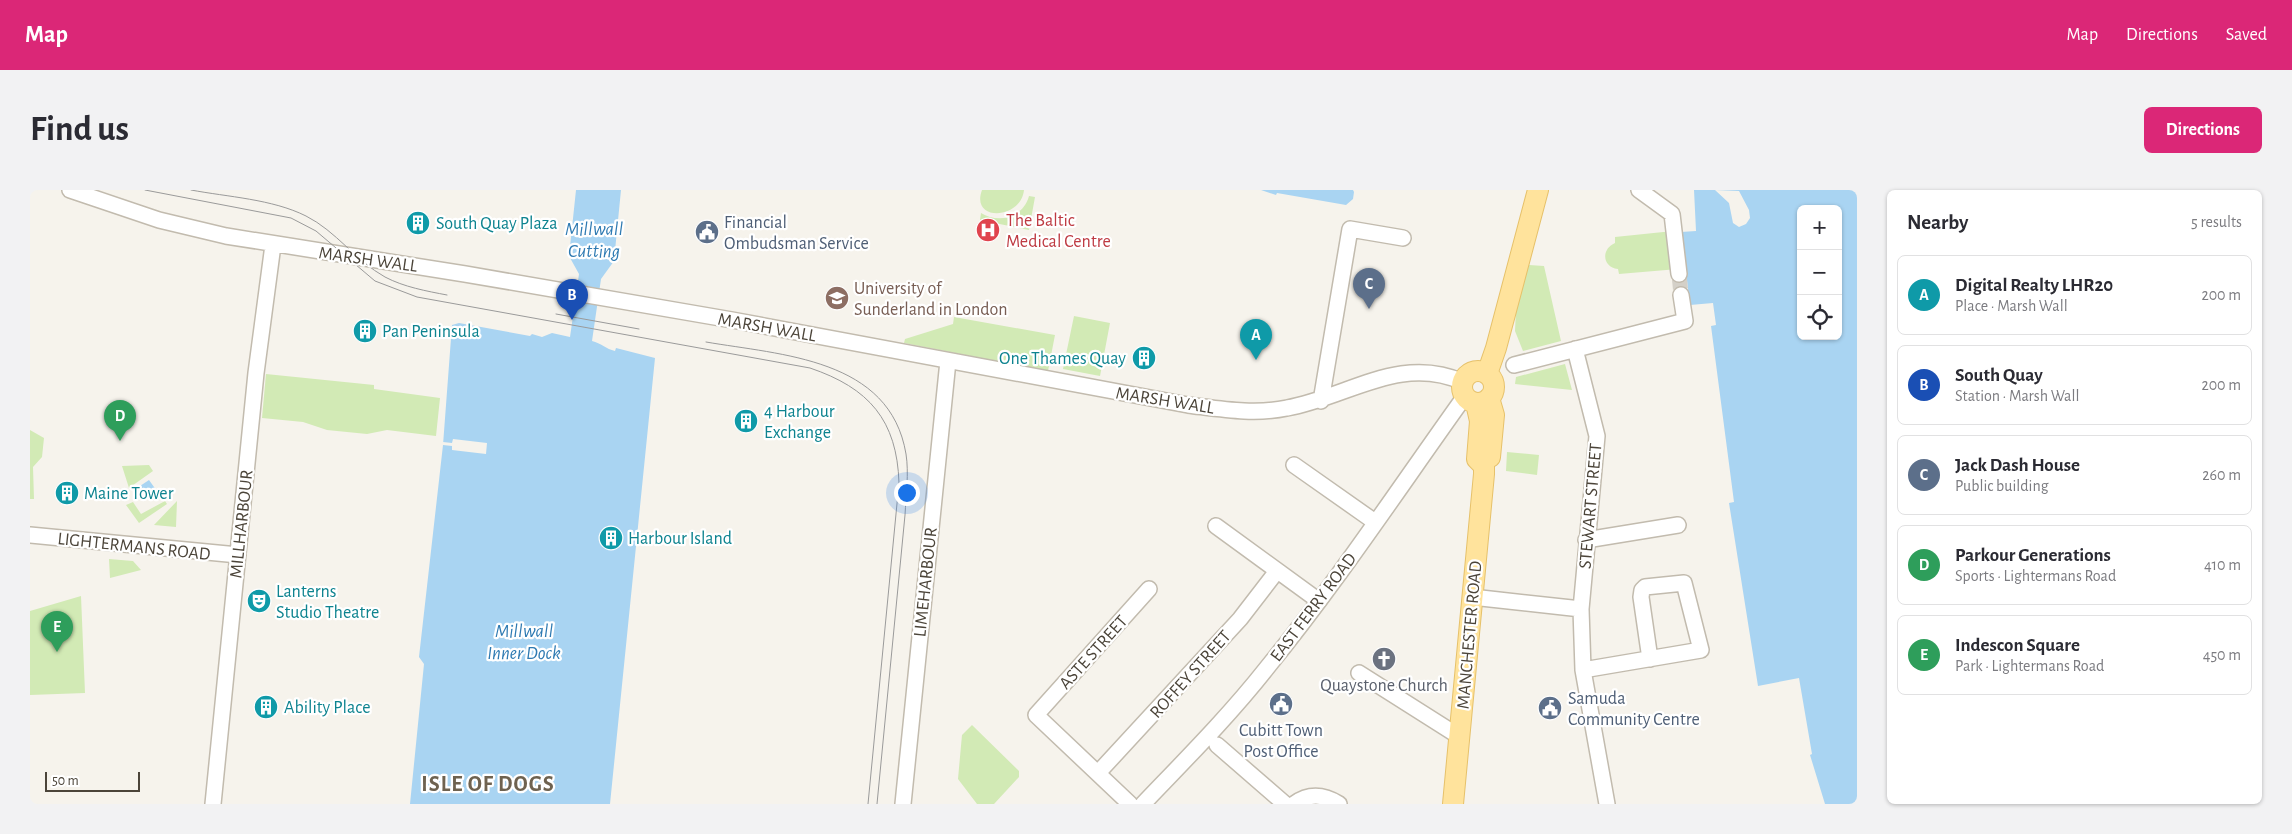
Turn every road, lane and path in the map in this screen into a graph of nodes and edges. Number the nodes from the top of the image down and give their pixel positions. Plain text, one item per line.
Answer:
1 (70, 190) edge
2 (1538, 190) edge
3 (1639, 190) edge
4 (1403, 238) dead end
5 (273, 245) junction
6 (1679, 274) tunnel mouth
7 (1681, 295) tunnel mouth
8 (1575, 349) junction
9 (948, 360) junction
10 (1514, 365) dead end
11 (1473, 394) junction
12 (1321, 401) junction
13 (1294, 465) dead end
14 (1375, 522) junction
15 (1678, 525) dead end
16 (1216, 526) dead end
17 (30, 535) edge
18 (1586, 540) junction
19 (238, 555) junction
20 (1277, 571) junction
21 (1149, 588) dead end
22 (1472, 597) junction
23 (1319, 601) junction
24 (1581, 610) junction
25 (1650, 659) junction
26 (1583, 670) junction
27 (1359, 674) dead end
28 (1460, 737) junction
29 (1217, 745) dead end
30 (1098, 773) junction
31 (213, 804) edge
32 (903, 804) edge
33 (1130, 804) edge
34 (1143, 804) edge
35 (1285, 804) edge
36 (1294, 804) edge
37 (1339, 804) edge
38 (1453, 804) edge
39 (1607, 804) edge

1 - 5 street, MARSH WALL
2 - 11 main road, MANCHESTER ROAD
3 - 6 street
4 - 12 street
5 - 9 street, MARSH WALL
5 - 19 street, MILLHARBOUR
7 - 8 street
8 - 10 street
8 - 18 street, STEWART STREET
9 - 12 street, MARSH WALL
9 - 32 street, LIMEHARBOUR
11 - 12 street, MARSH WALL
11 - 14 street, EAST FERRY ROAD
11 - 22 main road, MANCHESTER ROAD
13 - 14 street
14 - 23 street, EAST FERRY ROAD
15 - 18 street
16 - 20 street
17 - 19 street, LIGHTERMANS ROAD
18 - 24 street, STEWART STREET
19 - 31 street, MILLHARBOUR
20 - 23 street
20 - 30 street, ROFFEY STREET
21 - 30 street, ASTE STREET
22 - 24 street
22 - 28 main road, MANCHESTER ROAD
23 - 34 street, EAST FERRY ROAD
24 - 26 street, STEWART STREET
25 - 25 street
25 - 26 street
26 - 39 street, STEWART STREET
27 - 28 street
28 - 38 main road, MANCHESTER ROAD
29 - 35 street
30 - 33 street
36 - 37 street

